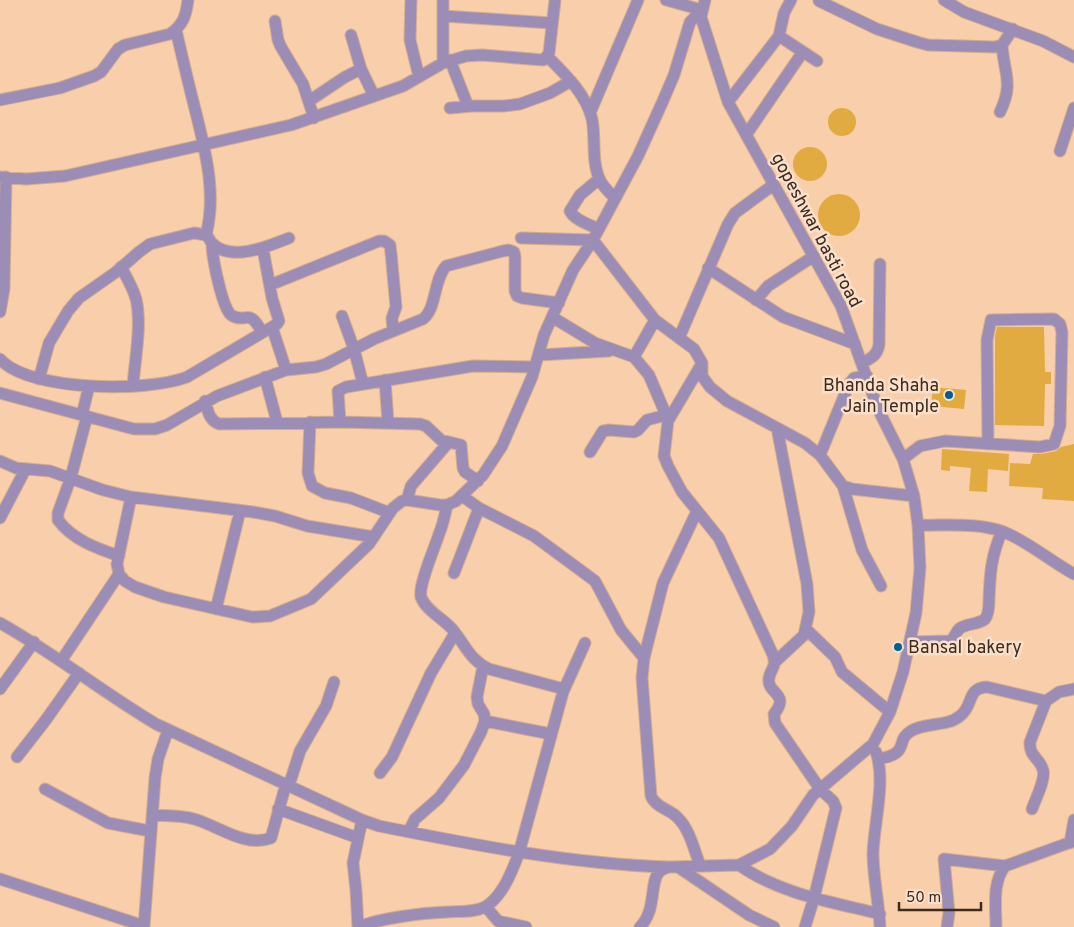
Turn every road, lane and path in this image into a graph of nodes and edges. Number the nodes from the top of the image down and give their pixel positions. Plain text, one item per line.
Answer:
1 (188, 0) edge
2 (411, 0) edge
3 (443, 0) edge
4 (554, 0) edge
5 (638, 0) edge
6 (666, 0) edge
7 (791, 0) edge
8 (944, 0) edge
9 (818, 1) dead end
10 (703, 9) edge
11 (443, 16) junction
12 (275, 21) dead end
13 (551, 23) junction
14 (176, 30) junction
15 (1013, 30) junction
16 (351, 34) dead end
17 (779, 36) junction
18 (1002, 45) junction
19 (548, 56) junction
20 (800, 56) dead end
21 (1074, 56) edge
22 (817, 61) dead end
23 (447, 62) junction
24 (361, 69) junction
25 (419, 77) junction
26 (571, 81) junction
27 (374, 96) junction
28 (0, 100) edge
29 (309, 101) junction
30 (728, 102) junction
31 (468, 106) junction
32 (450, 108) dead end
33 (1074, 108) edge
34 (1000, 112) dead end
35 (590, 113) junction
36 (314, 118) junction
37 (746, 135) junction
38 (204, 145) junction
39 (1060, 151) dead end
40 (3, 177) edge
41 (599, 179) junction
42 (773, 185) junction
43 (615, 198) junction
44 (598, 229) junction
45 (289, 238) dead end
46 (521, 238) dead end
47 (209, 239) junction
48 (593, 240) junction
49 (262, 249) junction
50 (814, 256) junction
51 (880, 264) dead end
52 (121, 267) junction
53 (708, 268) junction
54 (270, 285) junction
55 (756, 300) junction
56 (559, 303) junction
57 (0, 312) edge
58 (342, 316) dead end
59 (552, 317) junction
60 (654, 320) junction
61 (267, 330) junction
62 (393, 331) junction
63 (679, 338) junction
64 (855, 344) junction
65 (354, 349) junction
66 (616, 350) junction
67 (538, 355) junction
68 (634, 357) junction
69 (0, 359) edge
70 (702, 363) junction
71 (862, 363) junction
72 (535, 367) junction
73 (286, 370) junction
74 (867, 376) junction
75 (265, 377) junction
76 (39, 379) junction
77 (384, 380) junction
78 (363, 384) junction
79 (133, 385) junction
80 (88, 386) junction
81 (0, 393) edge
82 (205, 402) junction
83 (84, 416) junction
84 (667, 418) junction
85 (277, 422) junction
86 (310, 422) junction
87 (340, 422) junction
88 (388, 422) junction
89 (777, 428) junction
90 (448, 443) junction
91 (988, 444) junction
92 (590, 452) dead end
93 (820, 455) junction
94 (903, 459) junction
95 (0, 461) edge
96 (25, 470) junction
97 (71, 477) junction
98 (478, 481) junction
99 (843, 486) junction
100 (462, 496) junction
101 (914, 496) junction
102 (131, 497) junction
103 (407, 500) junction
104 (448, 505) junction
105 (479, 508) junction
106 (240, 511) junction
107 (697, 511) junction
108 (390, 513) junction
109 (0, 518) edge
110 (918, 526) junction
111 (1002, 531) junction
112 (374, 537) junction
113 (119, 556) junction
114 (454, 573) dead end
115 (119, 574) junction
116 (1074, 574) edge
117 (882, 586) dead end
118 (216, 609) junction
119 (0, 623) edge
120 (806, 629) junction
121 (455, 632) junction
122 (34, 642) junction
123 (910, 642) junction
124 (585, 643) dead end
125 (644, 658) junction
126 (61, 661) junction
127 (775, 662) junction
128 (483, 666) junction
129 (79, 673) junction
130 (334, 682) dead end
131 (0, 689) edge
132 (564, 689) junction
133 (1074, 689) edge
134 (1046, 701) junction
135 (890, 712) junction
136 (485, 721) junction
137 (168, 730) junction
138 (551, 734) junction
139 (873, 744) junction
140 (17, 757) dead end
141 (878, 759) junction
142 (380, 773) dead end
143 (288, 785) junction
144 (45, 789) dead end
145 (820, 789) junction
146 (278, 809) junction
147 (1032, 809) dead end
148 (152, 815) junction
149 (362, 820) junction
150 (1074, 820) edge
151 (150, 831) junction
152 (409, 831) junction
153 (358, 838) junction
154 (1072, 842) edge
155 (519, 853) junction
156 (739, 865) junction
157 (700, 866) junction
158 (1005, 866) junction
159 (674, 867) junction
160 (0, 878) edge
161 (814, 898) junction
162 (486, 907) junction
163 (880, 914) junction
164 (144, 926) edge
165 (359, 927) edge
166 (526, 927) edge
167 (640, 927) edge
168 (774, 927) edge
169 (806, 927) edge
170 (880, 927) edge
171 (947, 927) edge
172 (996, 927) edge

1 - 14 street
2 - 25 street
3 - 11 street
4 - 13 street
5 - 35 street
6 - 10 street
7 - 17 street
8 - 15 street
9 - 18 street
10 - 30 street, gopeshwar basti road
10 - 43 street
11 - 13 street
11 - 23 street
12 - 29 street
13 - 19 street
14 - 28 street
14 - 38 street
15 - 18 street
15 - 21 street
16 - 24 street
17 - 22 street
17 - 30 street
18 - 34 street
19 - 23 street
19 - 26 street
20 - 37 street
23 - 25 street
23 - 31 street
24 - 27 street
24 - 29 street
25 - 27 street
26 - 31 street
26 - 35 street
27 - 36 street
29 - 36 street
30 - 37 street, gopeshwar basti road
31 - 32 street
33 - 39 street
35 - 41 street
36 - 38 street
37 - 42 street, gopeshwar basti road
38 - 40 street
38 - 47 street
40 - 57 street
41 - 43 street
41 - 44 street
42 - 50 street, gopeshwar basti road
42 - 53 street
43 - 44 street
44 - 48 street
45 - 49 street
46 - 48 street
47 - 49 street
47 - 52 street
47 - 61 street
48 - 56 street
48 - 60 street
49 - 54 street
50 - 55 street
50 - 64 street, gopeshwar basti road
51 - 71 street
52 - 76 street
52 - 79 street
53 - 55 street
53 - 63 street
54 - 61 street
54 - 62 street
55 - 64 street
56 - 59 street
56 - 62 street
58 - 65 street
59 - 66 street
59 - 67 street
60 - 63 street
60 - 68 street
61 - 73 street
61 - 79 street
62 - 65 street
63 - 70 street
64 - 71 street, gopeshwar basti road
65 - 73 street
65 - 78 street
66 - 67 street
66 - 68 street
67 - 72 street
68 - 84 street
69 - 76 street
70 - 84 street
70 - 89 street
71 - 74 street, gopeshwar basti road
72 - 77 street
72 - 98 street
73 - 75 street
74 - 93 street
74 - 94 street, gopeshwar basti road
75 - 82 street
75 - 85 street
76 - 80 street
77 - 78 street
77 - 88 street
78 - 87 street
79 - 80 street
80 - 83 street
81 - 83 street
82 - 83 street
82 - 85 street
83 - 97 street
84 - 92 street
84 - 107 street
85 - 86 street
86 - 87 street
86 - 108 street
87 - 88 street
88 - 90 street
89 - 93 street
89 - 120 street
90 - 98 street
90 - 103 street
91 - 91 street
91 - 94 street
93 - 99 street
94 - 101 street, gopeshwar basti road
95 - 96 street
96 - 97 street
96 - 109 street
97 - 102 street
97 - 113 street
98 - 100 street
99 - 101 street
99 - 117 street
100 - 104 street
100 - 105 street
101 - 110 street, gopeshwar basti road
102 - 106 street
102 - 113 street
103 - 104 street
103 - 108 street
104 - 121 street
105 - 114 street
105 - 125 street
106 - 112 street
106 - 118 street
107 - 125 street
107 - 127 street
108 - 112 street
110 - 111 street
110 - 123 street, gopeshwar basti road
111 - 116 street
111 - 123 street
112 - 118 street
113 - 115 street
115 - 118 street
115 - 126 street
119 - 122 street, gopeshwar basti road
120 - 127 street
120 - 135 street
121 - 128 street
121 - 142 street
122 - 126 street, gopeshwar basti road
122 - 131 street
123 - 135 street, gopeshwar basti road
124 - 132 street
125 - 157 street
126 - 129 street, gopeshwar basti road
127 - 145 street
128 - 132 street
128 - 136 street
129 - 137 street, gopeshwar basti road
129 - 140 street
130 - 143 street
132 - 138 street
133 - 134 street
134 - 141 street
134 - 147 street
135 - 139 street, gopeshwar basti road
136 - 138 street
136 - 152 street
137 - 143 street, gopeshwar basti road
137 - 148 street
138 - 155 street
139 - 141 street
139 - 145 street, gopeshwar basti road
141 - 163 street
143 - 146 street
143 - 149 street, gopeshwar basti road
144 - 151 street
145 - 156 street, gopeshwar basti road
145 - 161 street
146 - 148 street
146 - 153 street
148 - 151 street
149 - 152 street, gopeshwar basti road
149 - 153 street
150 - 154 street
151 - 164 street
152 - 155 street, gopeshwar basti road
153 - 165 street
154 - 158 street
155 - 159 street, gopeshwar basti road
155 - 162 street
156 - 157 street, gopeshwar basti road
156 - 161 street
157 - 159 street, gopeshwar basti road
158 - 171 street
158 - 172 street
159 - 167 street
159 - 168 street
160 - 164 street
161 - 163 street
161 - 169 street
162 - 165 street
162 - 166 street
163 - 170 street

